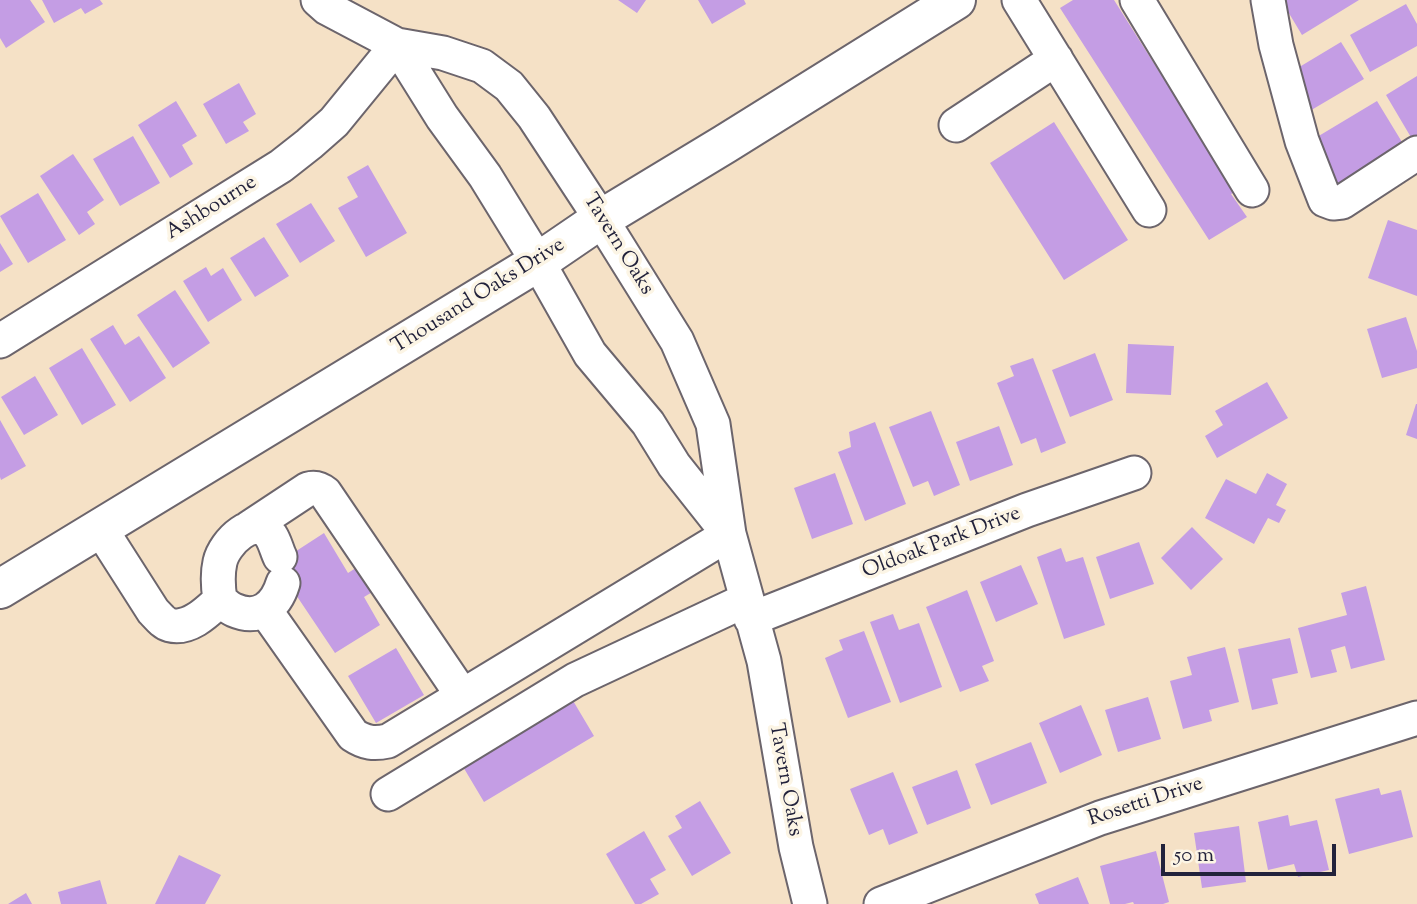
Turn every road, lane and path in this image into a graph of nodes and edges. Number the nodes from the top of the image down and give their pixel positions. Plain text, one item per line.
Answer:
1 (318, 0) edge
2 (956, 0) edge
3 (1019, 0) edge
4 (1136, 0) edge
5 (1268, 0) edge
6 (397, 45) junction
7 (1056, 59) junction
8 (956, 125) dead end
9 (1417, 153) edge
10 (1252, 190) dead end
11 (1149, 210) dead end
12 (601, 219) junction
13 (538, 262) junction
14 (0, 341) edge
15 (1133, 473) dead end
16 (100, 528) junction
17 (249, 528) junction
18 (729, 534) junction
19 (276, 583) junction
20 (0, 589) edge
21 (220, 600) junction
22 (749, 610) junction
23 (462, 695) junction
24 (1417, 718) edge
25 (388, 794) dead end
26 (800, 900) edge
27 (881, 904) edge

1 - 6 street, Tavern Oaks
2 - 12 main road, Thousand Oaks Drive
3 - 7 street
4 - 10 street
5 - 9 street
6 - 12 street, Tavern Oaks
6 - 13 street, Tavern Oaks
6 - 14 street, Ashbourne
7 - 8 street
7 - 11 street
12 - 13 main road, Thousand Oaks Drive
12 - 18 street, Tavern Oaks
13 - 16 main road, Thousand Oaks Drive
13 - 18 street, Tavern Oaks
15 - 22 street, Oldoak Park Drive
16 - 20 main road, Thousand Oaks Drive
16 - 21 street
17 - 19 street
17 - 21 street
17 - 23 street
18 - 22 street, Tavern Oaks
18 - 23 street
19 - 21 street
19 - 23 street
22 - 25 street, Oldoak Park Drive
22 - 26 street, Tavern Oaks
24 - 27 street, Rosetti Drive

